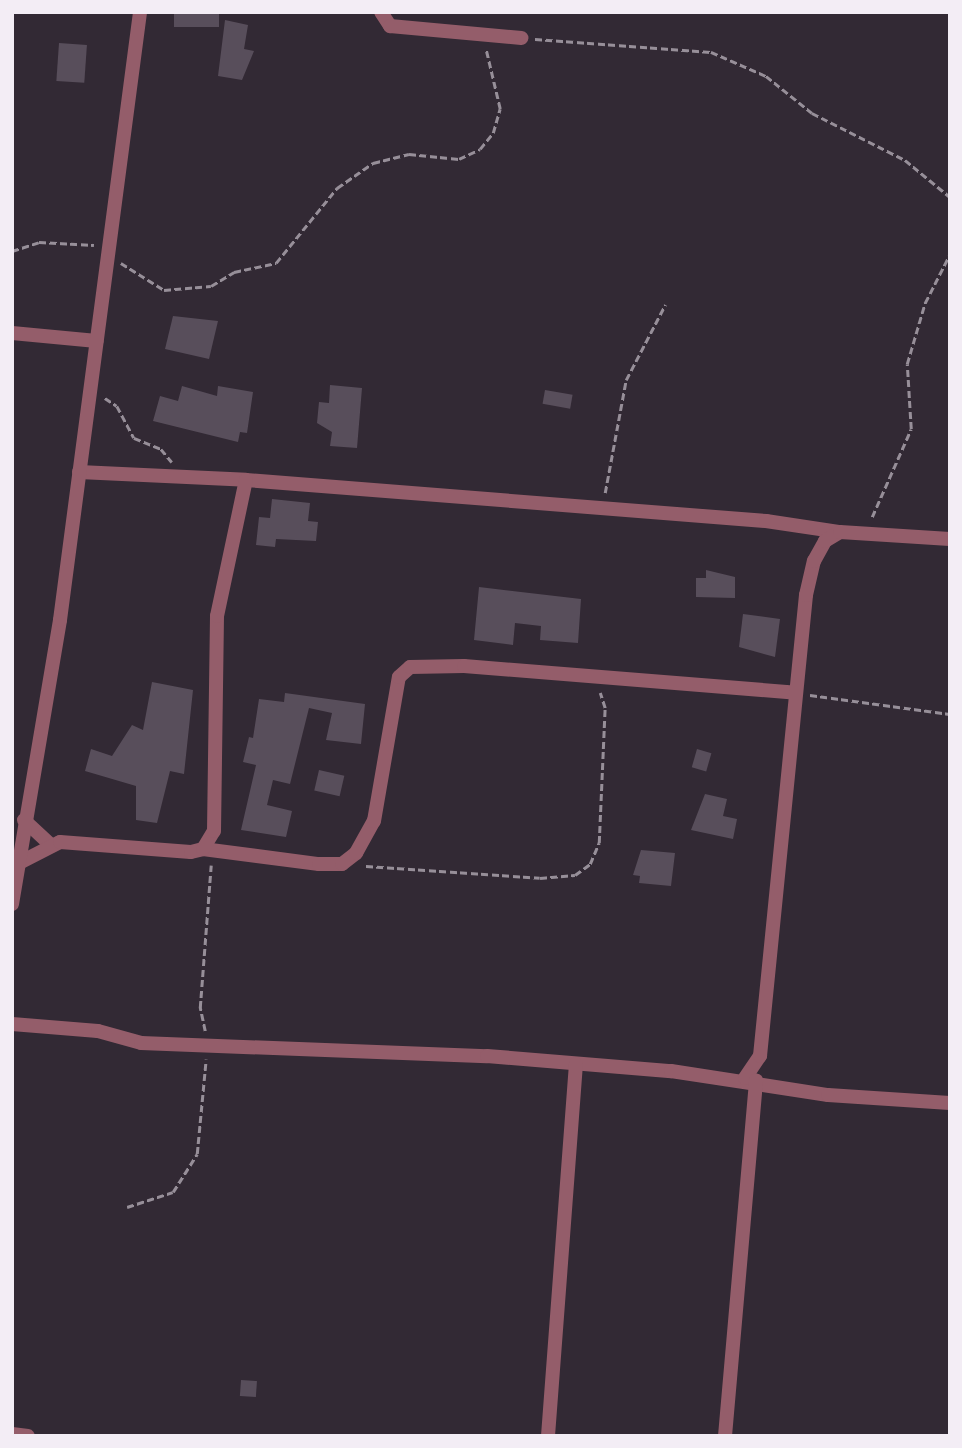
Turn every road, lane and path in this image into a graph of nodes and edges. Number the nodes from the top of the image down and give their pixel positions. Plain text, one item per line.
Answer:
1 (140, 12) edge
2 (381, 12) edge
3 (477, 35) junction
4 (521, 38) joint
5 (950, 197) edge
6 (12, 251) edge
7 (107, 252) junction
8 (950, 254) edge
9 (665, 305) dead end
10 (12, 334) edge
11 (97, 341) junction
12 (91, 388) junction
13 (79, 472) junction
14 (177, 478) junction
15 (246, 480) junction
16 (602, 510) junction
17 (840, 532) junction
18 (865, 533) junction
19 (950, 539) edge
20 (589, 680) junction
21 (796, 693) junction
22 (950, 714) edge
23 (24, 820) junction
24 (50, 844) junction
25 (208, 850) junction
26 (19, 863) junction
27 (342, 864) junction
28 (12, 904) edge
29 (12, 1024) edge
30 (212, 1043) junction
31 (576, 1064) junction
32 (750, 1079) junction
33 (950, 1102) edge
34 (127, 1207) dead end
35 (12, 1434) edge
36 (28, 1436) edge
37 (548, 1436) edge
38 (725, 1436) edge

1 - 7 street
2 - 3 street
3 - 4 street
3 - 7 path
4 - 5 path
6 - 7 path
7 - 11 street
8 - 18 path
9 - 16 path
10 - 11 street
11 - 12 street
12 - 13 street
12 - 14 path
13 - 14 street
13 - 23 street
14 - 15 street
15 - 16 street
15 - 25 street
16 - 17 street
17 - 18 street
17 - 21 street
18 - 19 street
20 - 21 street
20 - 27 street
20 - 27 path
21 - 22 path
21 - 32 street
23 - 24 street
23 - 26 street
24 - 25 street
24 - 26 street
25 - 27 street
25 - 30 path
26 - 28 street
29 - 30 street
30 - 31 street
30 - 34 path
31 - 32 street
31 - 37 street
32 - 33 street
32 - 38 street
35 - 36 street

